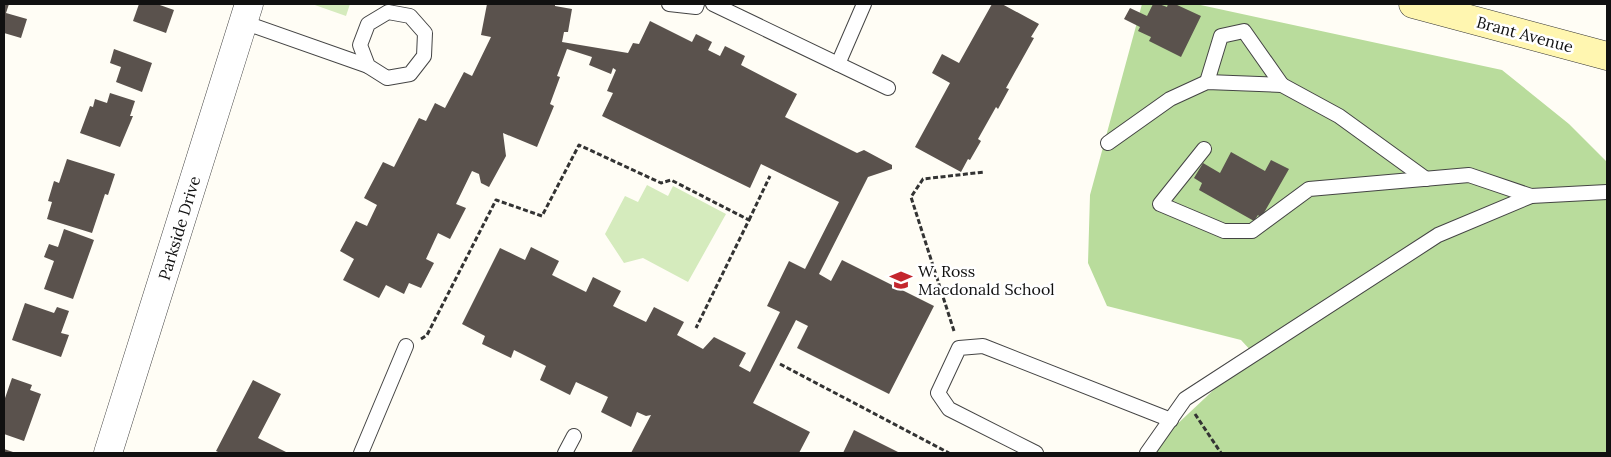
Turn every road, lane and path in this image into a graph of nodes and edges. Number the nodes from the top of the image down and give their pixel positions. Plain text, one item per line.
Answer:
1 (669, 4) edge
2 (698, 4) edge
3 (713, 4) edge
4 (864, 4) edge
5 (1413, 4) edge
6 (246, 13) edge
7 (1607, 56) edge
8 (838, 64) junction
9 (368, 66) junction
10 (1208, 82) junction
11 (1282, 85) junction
12 (888, 88) dead end
13 (1108, 143) dead end
14 (1204, 149) dead end
15 (984, 172) dead end
16 (770, 176) dead end
17 (1426, 179) junction
18 (1607, 192) edge
19 (1531, 196) junction
20 (749, 220) junction
21 (696, 328) dead end
22 (406, 346) joint
23 (959, 348) junction
24 (780, 364) dead end
25 (1185, 399) junction
26 (1171, 420) junction
27 (574, 436) dead end
28 (108, 453) edge
29 (361, 453) edge
30 (565, 453) edge
31 (949, 453) edge
32 (1036, 453) edge
33 (1148, 453) edge
34 (1221, 453) edge

1 - 2 lane
3 - 8 lane
4 - 8 lane
5 - 7 main road, Brant Avenue
6 - 9 lane
6 - 28 street, Parkside Drive
8 - 12 lane
9 - 9 lane
10 - 11 lane
10 - 11 lane
10 - 13 lane
11 - 17 lane
14 - 17 lane
15 - 23 path
16 - 20 path
17 - 19 lane
18 - 19 lane
19 - 25 lane
20 - 21 path
20 - 22 path
22 - 29 lane
23 - 26 lane
23 - 32 lane
24 - 31 path
25 - 26 lane
25 - 34 path
26 - 33 lane
27 - 30 lane

